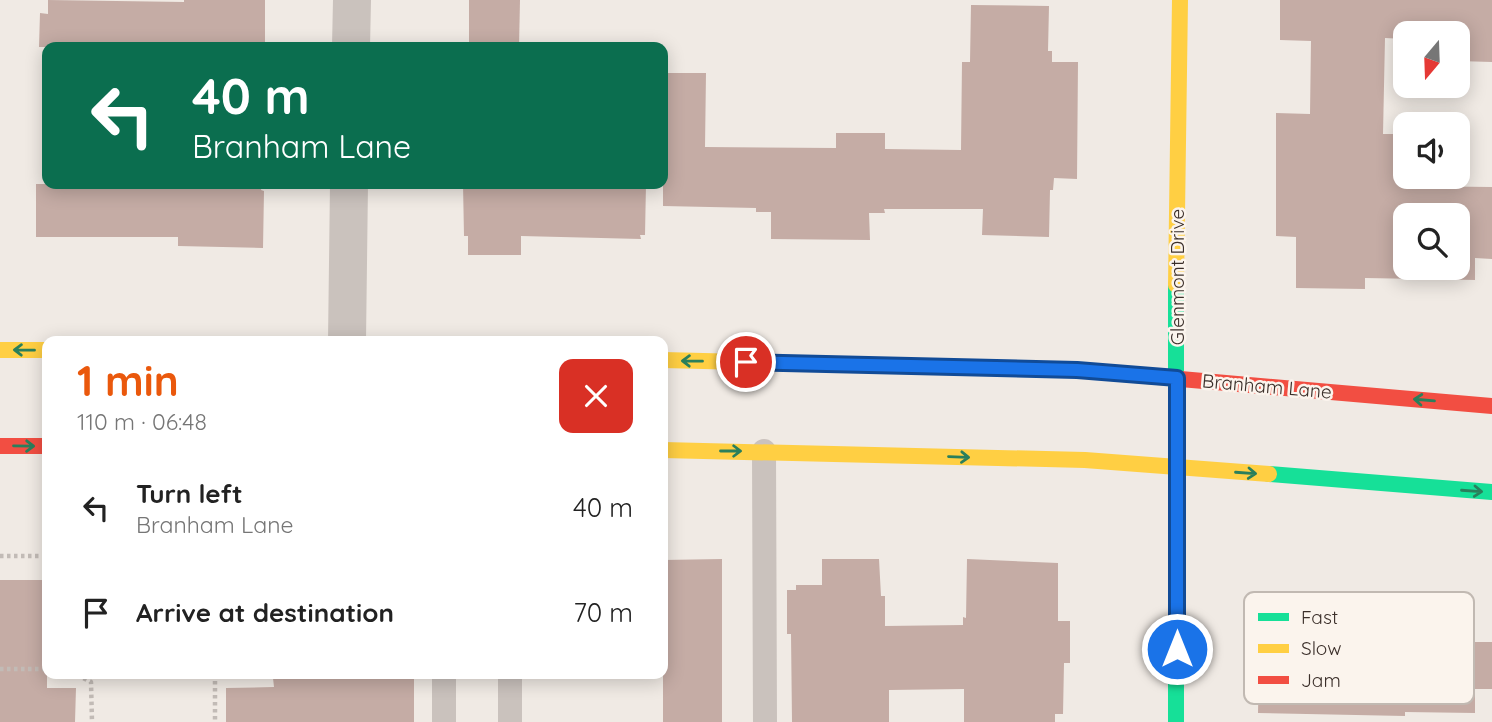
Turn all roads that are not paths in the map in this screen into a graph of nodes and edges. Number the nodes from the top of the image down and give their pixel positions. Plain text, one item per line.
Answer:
1 (352, 0) edge
2 (1180, 0) edge
3 (351, 42) edge
4 (349, 189) edge
5 (347, 336) edge
6 (0, 350) edge
7 (42, 350) edge
8 (668, 360) edge
9 (1177, 378) junction
10 (1492, 406) edge
11 (0, 446) edge
12 (42, 446) edge
13 (668, 450) edge
14 (764, 451) junction
15 (1177, 468) junction
16 (1492, 492) edge
17 (444, 679) edge
18 (510, 679) edge
19 (444, 722) edge
20 (510, 722) edge
21 (765, 722) edge
22 (1176, 722) edge

1 - 3 street
2 - 9 main road, Glenmont Drive
4 - 5 street
7 -> 6 main road
9 -> 8 main road, Branham Lane
10 -> 9 main road, Branham Lane
9 - 15 main road, Glenmont Drive
11 -> 12 main road
13 -> 14 main road
14 -> 15 main road
14 - 21 lane
15 -> 16 main road
15 - 22 main road, Glenmont Drive
17 - 19 lane
18 - 20 lane

